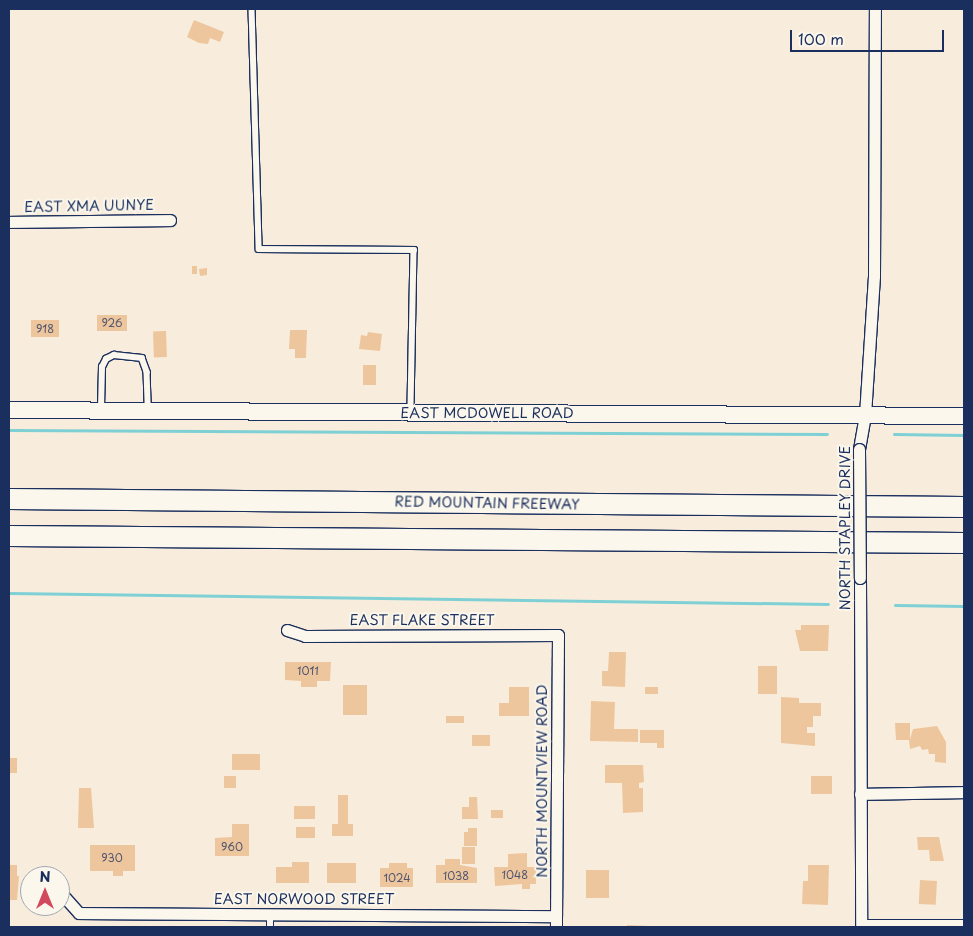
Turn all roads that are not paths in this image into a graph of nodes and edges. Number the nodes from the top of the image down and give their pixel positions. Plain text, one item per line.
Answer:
1 (252, 9) edge
2 (875, 9) edge
3 (170, 220) dead end
4 (9, 222) edge
5 (9, 410) edge
6 (101, 410) junction
7 (148, 411) junction
8 (411, 412) junction
9 (865, 415) junction
10 (964, 416) edge
11 (9, 498) edge
12 (964, 507) edge
13 (9, 536) edge
14 (964, 543) edge
15 (287, 630) dead end
16 (558, 635) joint
17 (964, 792) edge
18 (860, 794) junction
19 (70, 903) edge
20 (270, 914) junction
21 (556, 922) edge
22 (964, 923) edge
23 (861, 925) edge
24 (270, 927) edge

1 - 8 lane
2 - 9 street, NORTH STAPLEY DRIVE
3 - 4 street, EAST XMA UUNYE
5 - 6 street, EAST MCDOWELL ROAD
6 - 7 street, EAST MCDOWELL ROAD
6 - 7 lane
7 - 8 street, EAST MCDOWELL ROAD
8 - 9 street, EAST MCDOWELL ROAD
9 - 10 street, EAST MCDOWELL ROAD
9 - 18 street, NORTH STAPLEY DRIVE, bridge
11 - 12 highway, RED MOUNTAIN FREEWAY
13 - 14 highway
15 - 16 street, EAST FLAKE STREET
16 - 21 street, NORTH MOUNTVIEW ROAD
17 - 18 street
18 - 23 street, NORTH STAPLEY DRIVE
19 - 20 street, EAST NORWOOD STREET
20 - 21 street, EAST NORWOOD STREET
20 - 24 lane
22 - 23 lane

